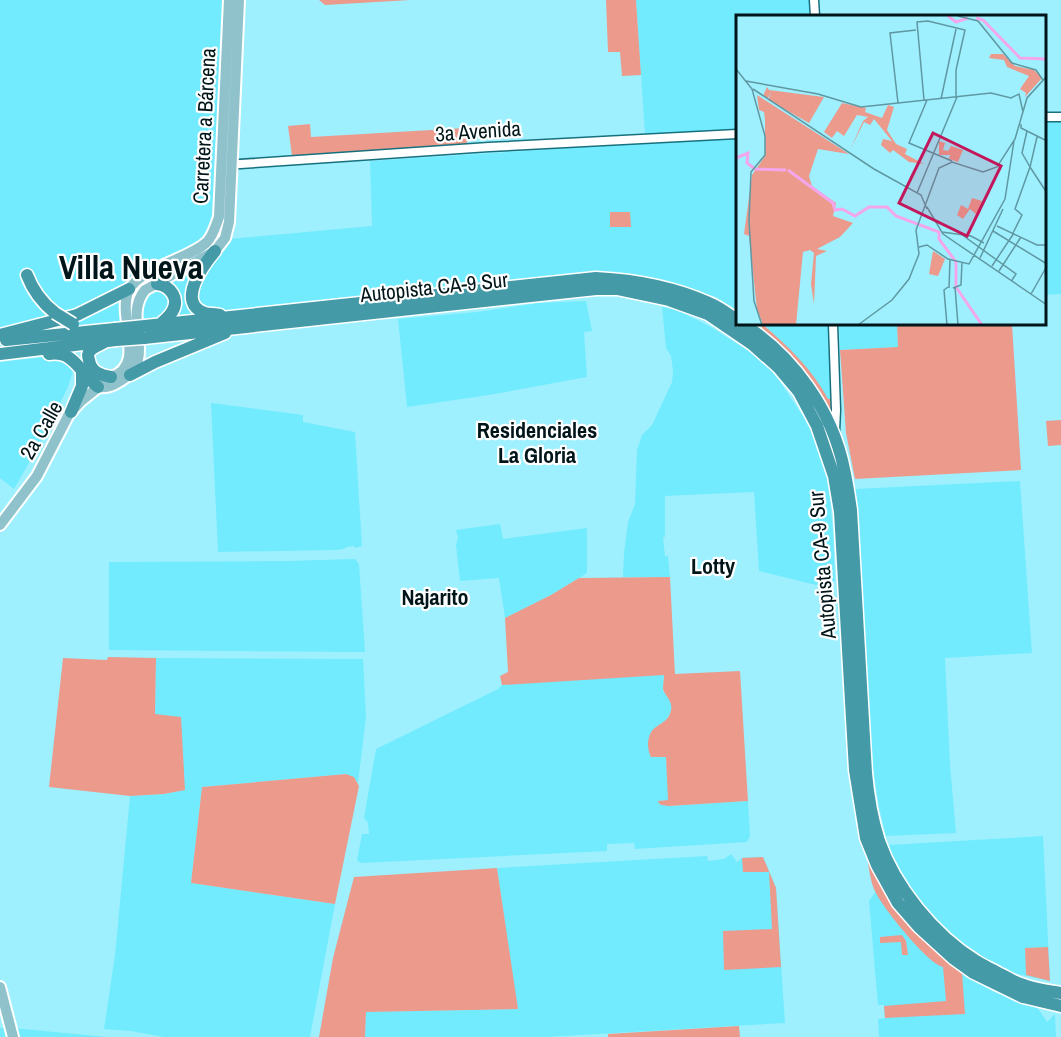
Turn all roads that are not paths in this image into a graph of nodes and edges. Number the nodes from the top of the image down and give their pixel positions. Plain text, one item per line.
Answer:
1 (229, 0) edge
2 (239, 0) edge
3 (814, 0) edge
4 (815, 15) edge
5 (736, 134) edge
6 (227, 165) junction
7 (215, 251) junction
8 (27, 274) dead end
9 (157, 284) junction
10 (129, 290) junction
11 (736, 319) edge
12 (237, 323) junction
13 (158, 326) junction
14 (746, 326) edge
15 (833, 326) edge
16 (99, 330) junction
17 (144, 332) junction
18 (0, 335) edge
19 (114, 337) junction
20 (0, 341) edge
21 (6, 353) edge
22 (82, 372) junction
23 (130, 375) junction
24 (111, 377) junction
25 (98, 387) junction
26 (836, 410) junction
27 (70, 412) junction
28 (823, 413) junction
29 (834, 437) junction
30 (0, 525) edge
31 (0, 987) edge
32 (1061, 993) edge
33 (1061, 1006) edge
34 (14, 1037) edge

1 - 6 main road, Carretera a Bárcena
2 - 6 main road, Carretera a Bárcena
3 - 4 street
5 - 6 street, 3a Avenida
6 - 7 main road, Carretera a Bárcena
6 - 10 main road, Carretera a Bárcena
7 - 9 main road
7 - 12 highway
8 - 16 highway, bridge
9 - 13 highway
9 - 23 main road
10 - 18 highway
10 - 24 main road
11 - 12 highway, Autopista CA-9 Sur
12 - 13 highway, Autopista CA-9 Sur
12 - 17 highway, Autopista CA-9 Sur
12 - 23 highway
12 - 33 highway, Autopista CA-9 Sur
13 - 17 highway, Autopista CA-9 Sur
14 - 28 highway, Autopista CA-9 Sur
15 - 26 street
16 - 19 highway, Autopista CA-9 Sur
16 - 20 highway, Autopista CA-9 Sur
17 - 19 highway, Autopista CA-9 Sur, bridge
19 - 21 highway, Autopista CA-9 Sur
19 - 24 highway
21 - 22 highway
22 - 25 highway
22 - 27 highway
23 - 25 main road, 2a Calle
24 - 25 main road, 2a Calle
25 - 27 main road, 2a Calle
26 - 28 street
26 - 29 street
27 - 30 main road, 2a Calle
28 - 29 highway, Autopista CA-9 Sur
29 - 32 highway, Autopista CA-9 Sur
31 - 34 main road

